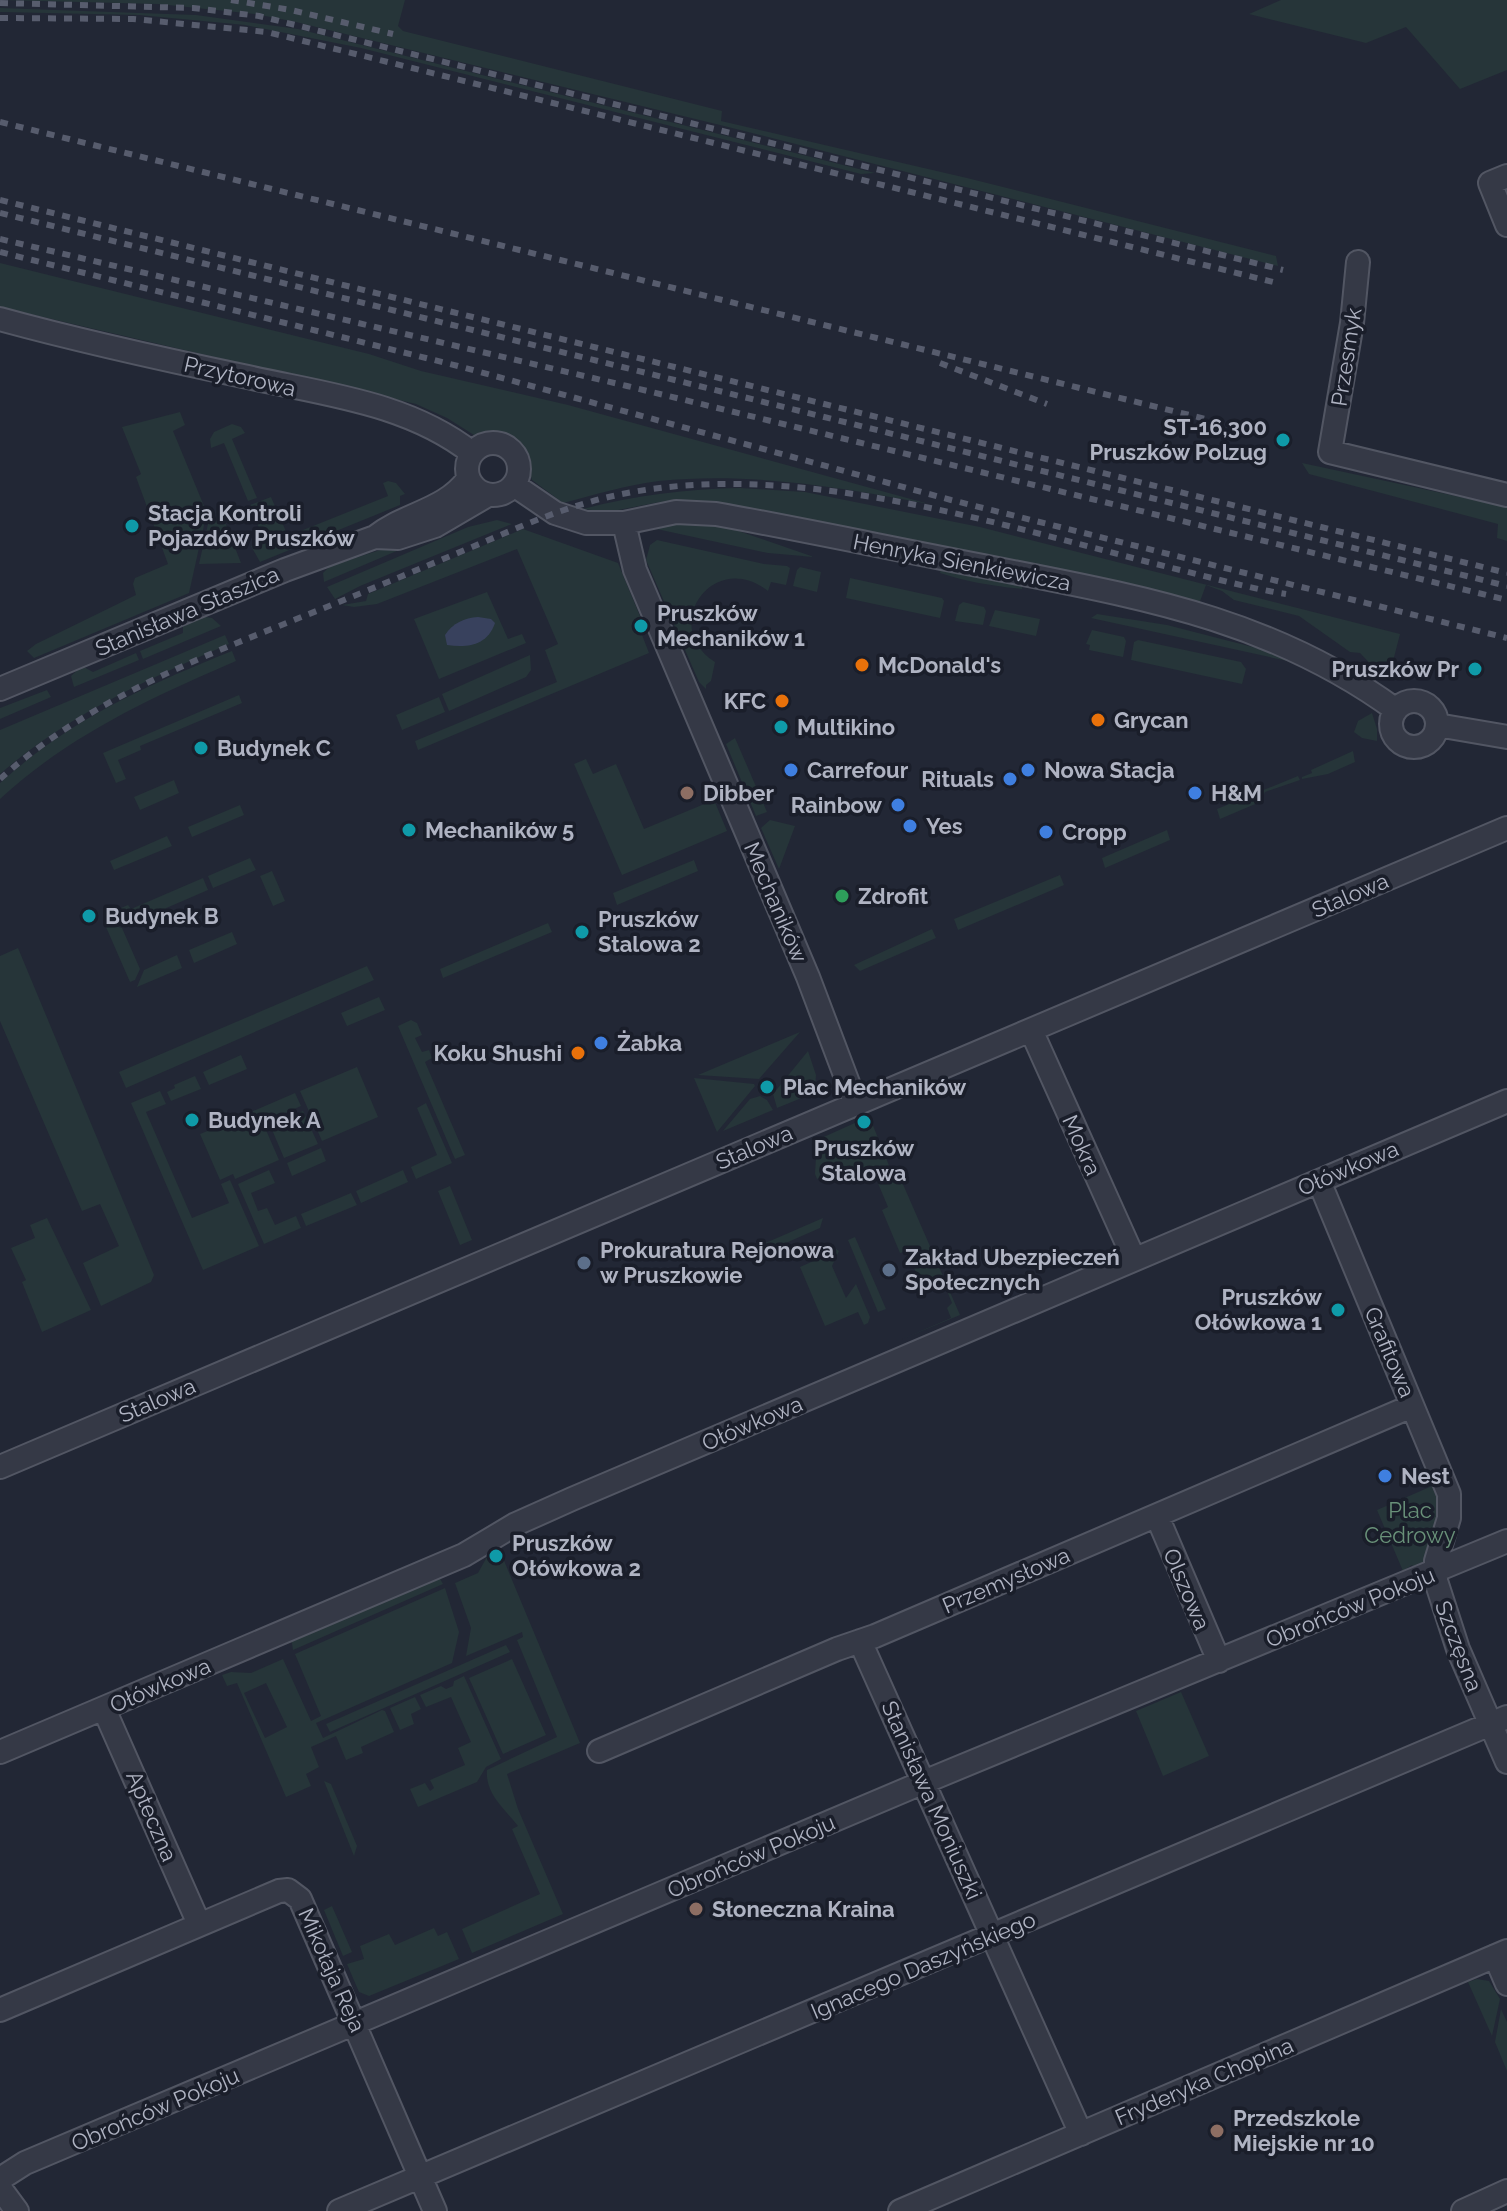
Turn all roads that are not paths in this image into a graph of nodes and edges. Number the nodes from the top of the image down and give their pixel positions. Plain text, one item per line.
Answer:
1 (1498, 180) edge
2 (1507, 225) edge
3 (1358, 262) dead end
4 (0, 319) edge
5 (472, 453) junction
6 (468, 479) junction
7 (514, 485) junction
8 (488, 495) junction
9 (1507, 495) edge
10 (624, 523) junction
11 (375, 537) junction
12 (0, 689) edge
13 (1396, 710) junction
14 (1437, 725) junction
15 (1507, 737) edge
16 (1507, 828) edge
17 (1031, 1030) junction
18 (1507, 1101) edge
19 (856, 1104) junction
20 (1319, 1181) junction
21 (1134, 1259) junction
22 (1412, 1406) junction
23 (0, 1467) edge
24 (1157, 1516) junction
25 (1446, 1526) junction
26 (1507, 1541) edge
27 (1480, 1552) junction
28 (1434, 1572) junction
29 (860, 1641) junction
30 (1219, 1661) junction
31 (104, 1709) junction
32 (1499, 1720) edge
33 (599, 1751) dead end
34 (0, 1752) edge
35 (1507, 1762) edge
36 (924, 1782) junction
37 (199, 1924) junction
38 (993, 1935) junction
39 (1501, 1954) edge
40 (1507, 1984) edge
41 (0, 2010) edge
42 (356, 2024) junction
43 (1081, 2134) junction
44 (421, 2177) junction
45 (0, 2179) edge
46 (0, 2188) edge
47 (1507, 2191) edge
48 (17, 2211) edge
49 (339, 2211) edge
50 (435, 2211) edge
51 (900, 2211) edge
52 (1463, 2211) edge

1 - 2 street
3 - 9 street, Przesmyk
4 - 5 street, Przytorowa
5 - 6 street
5 - 7 street
6 - 8 street
6 - 11 street, Stanisława Staszica
7 - 8 street
7 - 10 street, Henryka Sienkiewicza
8 - 11 street, Stanisława Staszica
10 - 13 street, Henryka Sienkiewicza
10 - 19 street, Mechaników
11 - 12 street, Stanisława Staszica
13 - 14 street
13 - 14 street
14 - 15 street
16 - 17 street, Stalowa
17 - 19 street, Stalowa
17 - 21 street, Mokra
18 - 20 street, Ołówkowa
19 - 23 street, Stalowa
20 - 21 street, Ołówkowa
20 - 22 street, Grafitowa
21 - 31 street, Ołówkowa
22 - 24 street, Przemysłowa
22 - 25 street, Grafitowa
24 - 29 street, Przemysłowa
24 - 30 street, Olszowa
25 - 27 street
25 - 28 street, Grafitowa
26 - 27 street, Obrońców Pokoju
27 - 28 street, Obrońców Pokoju
28 - 30 street, Obrońców Pokoju
28 - 32 street, Szczęsna
29 - 33 street, Przemysłowa
29 - 36 street, Stanisława Moniuszki
30 - 36 street, Obrońców Pokoju
31 - 34 street, Ołówkowa
31 - 37 street, Apteczna
32 - 35 street, Szczęsna
32 - 38 street, Ignacego Daszyńskiego
36 - 38 street, Stanisława Moniuszki
36 - 42 street, Obrońców Pokoju
37 - 41 street, Mikołaja Reja
37 - 42 street, Mikołaja Reja
38 - 43 street, Stanisława Moniuszki
38 - 44 street, Ignacego Daszyńskiego
39 - 40 street
39 - 43 street, Fryderyka Chopina
42 - 44 street, Mikołaja Reja
42 - 45 street, Obrońców Pokoju
43 - 51 street, Fryderyka Chopina
44 - 49 street, Ignacego Daszyńskiego
44 - 50 street, Mikołaja Reja
46 - 48 street
47 - 52 street

